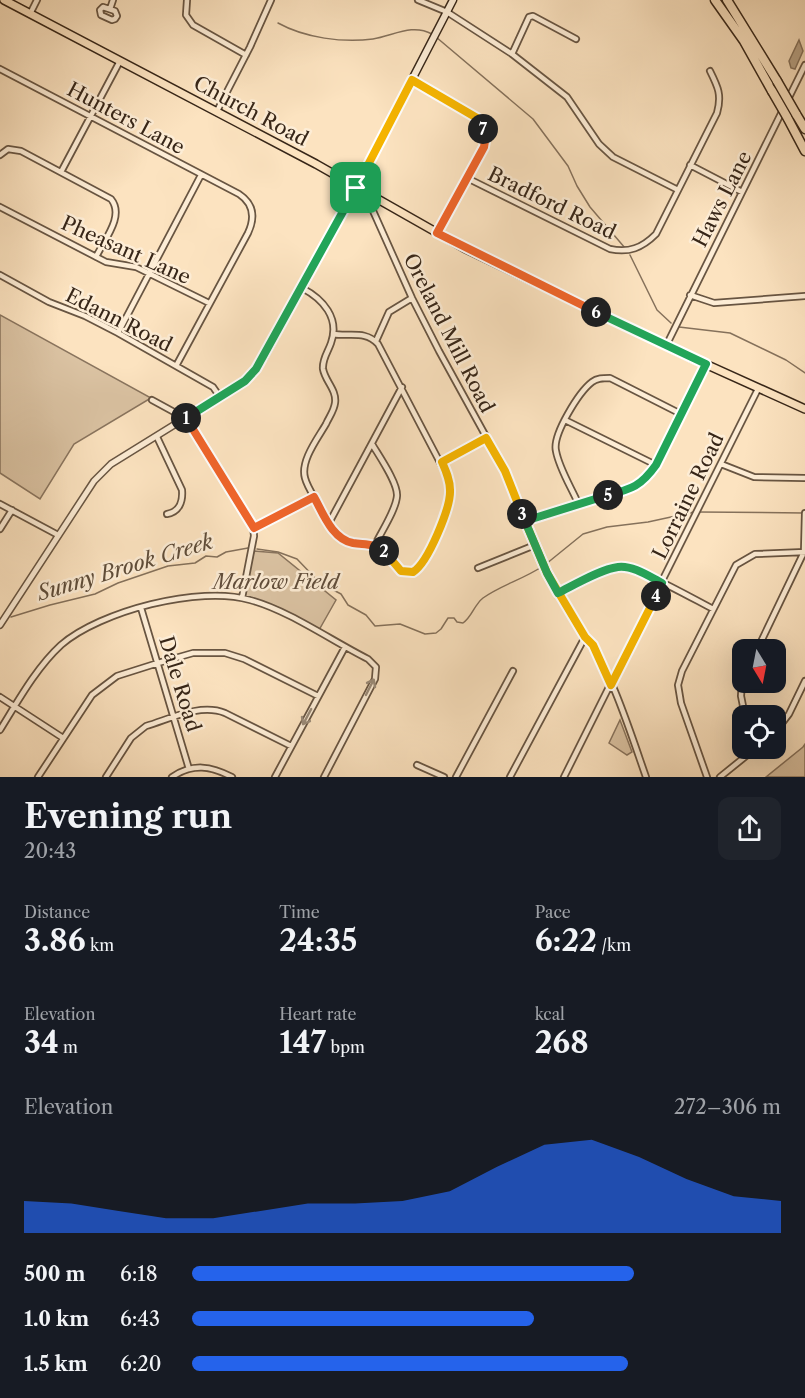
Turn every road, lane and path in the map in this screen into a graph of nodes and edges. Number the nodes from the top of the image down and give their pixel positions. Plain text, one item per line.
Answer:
1 (4, 0) edge
2 (37, 0) edge
3 (113, 0) edge
4 (186, 0) edge
5 (271, 0) edge
6 (418, 0) edge
7 (453, 0) edge
8 (715, 0) edge
9 (726, 0) edge
10 (110, 9) dead end
11 (447, 12) junction
12 (30, 14) junction
13 (576, 39) dead end
14 (512, 54) junction
15 (246, 55) junction
16 (120, 61) junction
17 (805, 65) edge
18 (0, 69) edge
19 (710, 71) dead end
20 (412, 80) junction
21 (217, 111) junction
22 (90, 116) junction
23 (805, 129) edge
24 (805, 151) edge
25 (0, 155) edge
26 (690, 165) junction
27 (61, 172) junction
28 (201, 175) junction
29 (467, 178) junction
30 (356, 188) junction
31 (678, 190) junction
32 (742, 192) junction
33 (365, 193) junction
34 (0, 207) edge
35 (437, 233) junction
36 (96, 256) junction
37 (150, 273) junction
38 (0, 275) edge
39 (302, 288) junction
40 (690, 295) junction
41 (805, 297) edge
42 (412, 298) junction
43 (209, 303) junction
44 (118, 333) junction
45 (333, 334) junction
46 (376, 341) junction
47 (666, 346) junction
48 (706, 364) junction
49 (176, 366) junction
50 (402, 387) junction
51 (758, 389) junction
52 (220, 397) junction
53 (152, 400) dead end
54 (805, 409) edge
55 (681, 414) junction
56 (185, 418) junction
57 (565, 420) junction
58 (156, 437) junction
59 (486, 438) junction
60 (372, 444) junction
61 (442, 462) junction
62 (721, 464) junction
63 (656, 465) junction
64 (805, 478) edge
65 (314, 497) junction
66 (578, 503) junction
67 (0, 504) edge
68 (12, 510) junction
69 (167, 514) dead end
70 (805, 514) edge
71 (525, 521) junction
72 (329, 524) junction
73 (254, 528) junction
74 (0, 529) edge
75 (58, 536) junction
76 (375, 545) junction
77 (535, 545) junction
78 (805, 552) edge
79 (478, 568) dead end
80 (662, 583) junction
81 (558, 593) junction
82 (242, 598) junction
83 (141, 608) junction
84 (712, 609) junction
85 (0, 625) edge
86 (585, 637) junction
87 (762, 639) edge
88 (345, 647) junction
89 (158, 663) junction
90 (513, 671) dead end
91 (805, 681) edge
92 (611, 685) junction
93 (318, 696) junction
94 (0, 697) edge
95 (15, 707) junction
96 (175, 718) junction
97 (786, 718) edge
98 (0, 730) edge
99 (63, 738) junction
100 (291, 746) junction
101 (742, 759) edge
102 (417, 765) dead end
103 (189, 769) junction
104 (38, 777) edge
105 (106, 777) edge
106 (172, 777) edge
107 (232, 777) edge
108 (275, 777) edge
109 (324, 777) edge
110 (444, 777) edge
111 (456, 777) edge
112 (510, 777) edge
113 (564, 777) edge
114 (646, 777) edge
115 (707, 777) edge
116 (720, 777) edge

1 - 12 main road, Church Road
2 - 12 street
3 - 10 street
4 - 15 street
5 - 15 street
6 - 11 street
7 - 11 main road
8 - 24 highway, bridge
9 - 23 highway, bridge
11 - 14 street
11 - 20 main road
12 - 16 main road, Church Road
13 - 14 street
14 - 31 street
15 - 21 street
16 - 21 main road, Church Road
16 - 22 street
17 - 32 street, Haws Lane
18 - 22 street, Hunters Lane
19 - 26 street, Bradford Road
20 - 29 street
20 - 30 main road
21 - 30 main road, Church Road
22 - 27 street
22 - 28 street, Hunters Lane
25 - 27 street
26 - 31 street, Bradford Road
26 - 32 street
27 - 36 street
28 - 37 street
28 - 43 street, Hunters Lane
29 - 31 street, Bradford Road
29 - 35 street
30 - 33 main road, Church Road
30 - 39 street
32 - 40 street, Haws Lane
33 - 35 main road, Church Road
33 - 42 street, Oreland Mill Road
34 - 36 street, Pheasant Lane
35 - 47 main road, Church Road
36 - 37 street, Pheasant Lane
37 - 43 street, Pheasant Lane
37 - 44 street
38 - 44 street, Edann Road
39 - 45 street
39 - 52 street
40 - 41 street
40 - 47 street, Haws Lane
42 - 46 street
42 - 59 street, Oreland Mill Road
43 - 49 street
44 - 49 street, Edann Road
45 - 46 street
45 - 65 street
46 - 50 street
47 - 48 main road, Church Road
48 - 51 main road, Church Road
48 - 55 street
49 - 52 street, Edann Road
50 - 60 street
50 - 61 street
51 - 54 main road, Church Road
51 - 62 street, Lorraine Road
52 - 56 street
53 - 56 street
55 - 57 street
55 - 63 street
56 - 58 street
56 - 73 street
57 - 63 street
57 - 66 street
58 - 69 street
58 - 75 street
59 - 61 street
59 - 71 street, Oreland Mill Road
60 - 72 street
60 - 76 street
61 - 76 street
62 - 64 street
62 - 80 street, Lorraine Road
63 - 66 street
65 - 72 street
65 - 73 street
66 - 71 street
67 - 68 street
68 - 74 street
68 - 75 street
70 - 78 street
71 - 77 street, Oreland Mill Road
72 - 76 street
73 - 82 street
75 - 85 street
77 - 79 street
77 - 81 street, Oreland Mill Road
78 - 84 street
78 - 87 street
80 - 81 street
80 - 84 street
80 - 92 street, Lorraine Road
81 - 86 street, Oreland Mill Road
82 - 83 street
82 - 88 street
83 - 89 street, Dale Road
83 - 95 street
84 - 115 street
86 - 92 street, Oreland Mill Road
86 - 112 street
88 - 93 street
109 -> 88 street
89 - 93 street
89 - 96 street, Dale Road
89 - 99 street
90 - 111 street
91 - 97 street
92 - 113 street, Lorraine Road
92 - 114 street, Oreland Mill Road
93 -> 100 street
94 - 95 street
95 - 98 street
95 - 99 street
96 - 100 street
96 - 103 street, Dale Road
96 - 105 street
99 - 104 street
100 - 108 street
101 - 116 street
102 - 110 street
103 - 106 street
103 - 107 street

